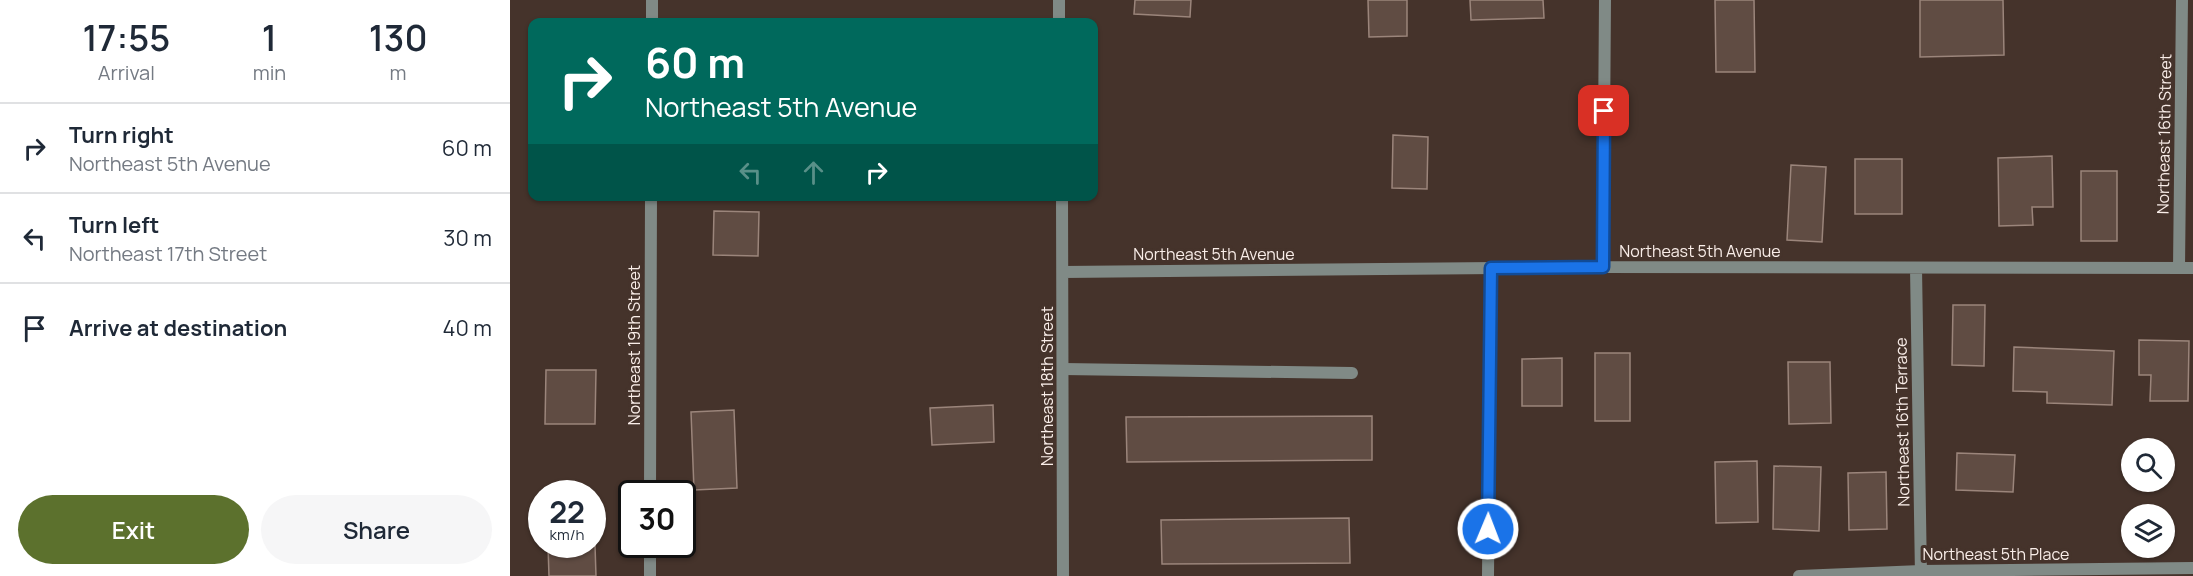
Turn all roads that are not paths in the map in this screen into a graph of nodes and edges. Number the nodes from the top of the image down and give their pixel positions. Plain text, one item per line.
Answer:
1 (652, 0) edge
2 (1059, 0) edge
3 (1605, 0) edge
4 (2182, 0) edge
5 (652, 18) edge
6 (1059, 18) edge
7 (651, 201) edge
8 (1062, 201) edge
9 (1603, 267) junction
10 (1491, 268) junction
11 (1916, 268) junction
12 (2179, 268) junction
13 (2193, 268) edge
14 (1063, 272) junction
15 (1063, 369) junction
16 (1352, 373) dead end
17 (650, 480) edge
18 (650, 558) edge
19 (2193, 568) edge
20 (1921, 573) edge
21 (650, 576) edge
22 (1063, 576) edge
23 (1488, 576) edge
24 (1799, 576) edge

1 - 5 street
2 - 6 street
3 - 9 street
4 - 12 street, Northeast 16th Street
7 - 17 street, Northeast 19th Street
8 - 14 street, Northeast 18th Street
9 - 10 street, Northeast 5th Avenue
9 - 11 street, Northeast 5th Avenue
10 - 14 street, Northeast 5th Avenue
10 - 23 street
11 - 12 street, Northeast 5th Avenue
11 - 20 street, Northeast 16th Terrace
12 - 13 street, Northeast 5th Avenue
14 - 15 street, Northeast 18th Street
15 - 16 street
15 - 22 street, Northeast 18th Street
18 - 21 street
19 - 20 street, Northeast 5th Place
20 - 24 street, Northeast 5th Place

